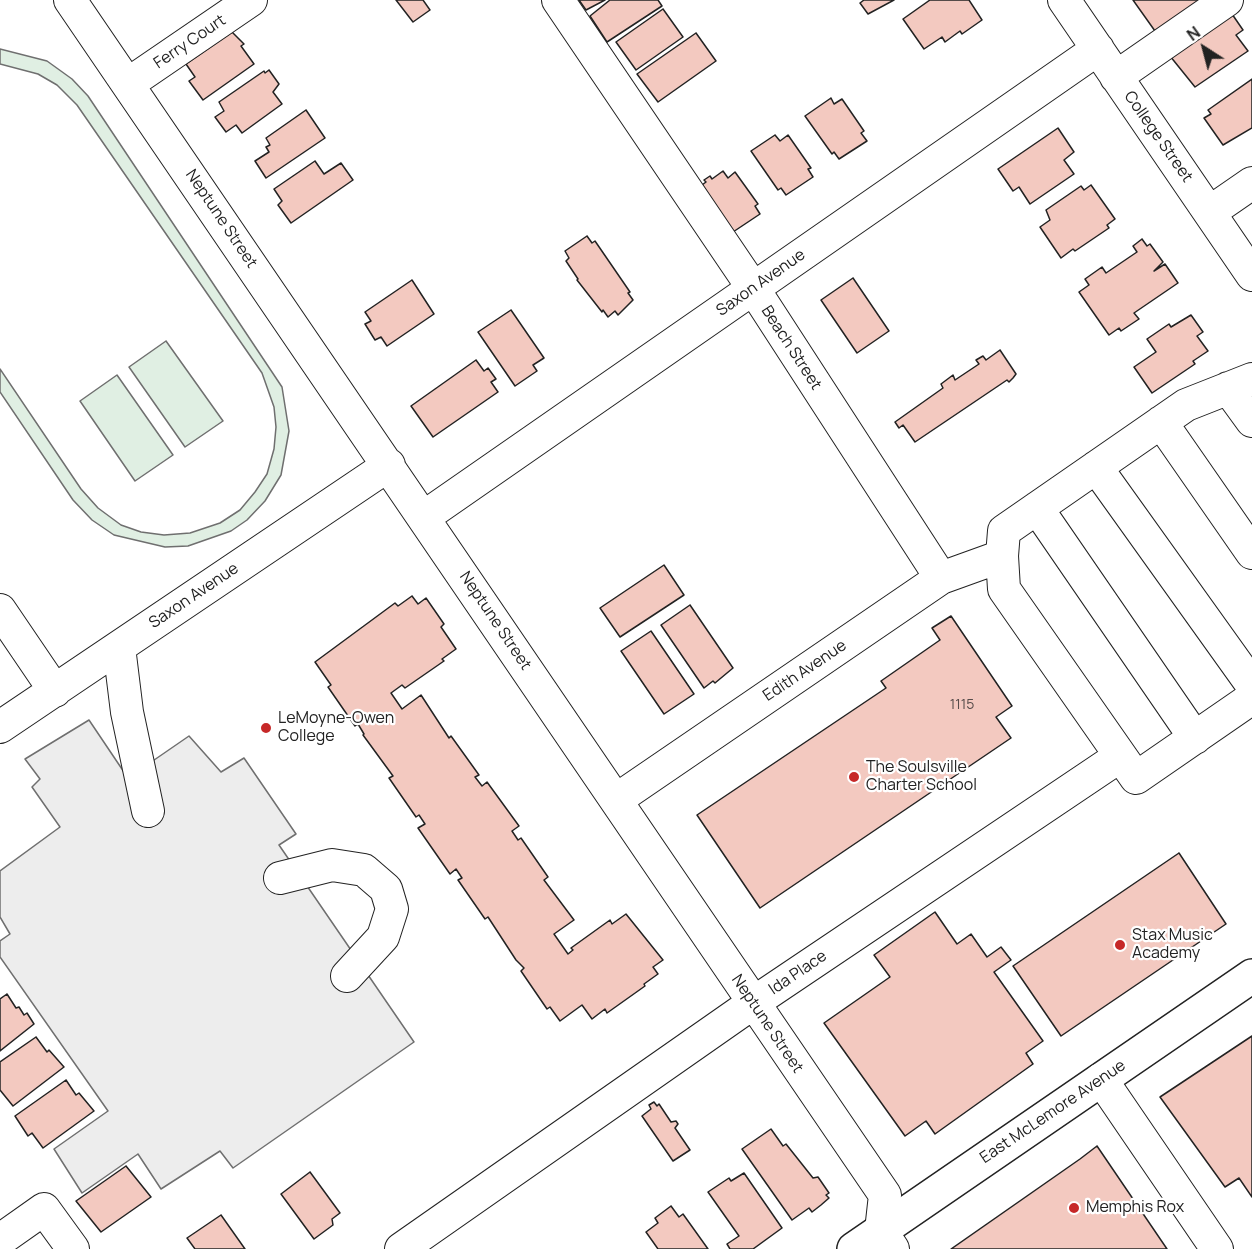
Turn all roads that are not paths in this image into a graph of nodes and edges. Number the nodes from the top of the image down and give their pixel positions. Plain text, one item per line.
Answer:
1 (70, 0) edge
2 (251, 0) edge
3 (558, 0) edge
4 (1064, 0) edge
5 (1227, 0) edge
6 (1098, 49) junction
7 (1116, 77) junction
8 (128, 84) junction
9 (1252, 183) edge
10 (1210, 212) junction
11 (1252, 275) edge
12 (753, 288) junction
13 (1240, 384) edge
14 (1252, 421) edge
15 (1161, 422) junction
16 (389, 465) junction
17 (1096, 467) junction
18 (1037, 508) junction
19 (424, 517) junction
20 (1252, 553) edge
21 (1002, 556) junction
22 (941, 578) junction
23 (0, 610) edge
24 (120, 647) junction
25 (1252, 685) edge
26 (55, 691) junction
27 (1252, 698) edge
28 (0, 727) edge
29 (1195, 738) junction
30 (1110, 763) dead end
31 (616, 800) junction
32 (148, 811) dead end
33 (280, 878) dead end
34 (347, 976) dead end
35 (1252, 976) edge
36 (753, 1003) junction
37 (1101, 1079) junction
38 (0, 1240) edge
39 (887, 1240) edge
40 (73, 1249) edge
41 (401, 1249) edge
42 (854, 1249) edge
43 (1217, 1249) edge

1 - 8 street, Neptune Street
2 - 8 street, Ferry Court
3 - 12 street, Beach Street
4 - 6 street, College Street
5 - 7 street
6 - 7 street, College Street
6 - 12 street, Saxon Avenue
7 - 10 street, College Street
8 - 16 street, Neptune Street
9 - 10 street
10 - 11 street, College Street
12 - 19 street, Saxon Avenue
12 - 22 street, Beach Street
13 - 14 street
13 - 15 street
15 - 17 street
15 - 20 street
16 - 19 street, Neptune Street
16 - 24 street, Saxon Avenue
17 - 18 street
17 - 25 street
18 - 21 street
18 - 29 street
19 - 31 street, Neptune Street
21 - 22 street, Edith Avenue
21 - 29 street
22 - 31 street, Edith Avenue
23 - 26 street
24 - 26 street, Saxon Avenue
24 - 32 street
26 - 28 street, Saxon Avenue
27 - 29 street
30 - 36 street, Ida Place
31 - 36 street, Neptune Street
33 - 34 street
35 - 37 main road, East McLemore Avenue
36 - 39 street, Neptune Street
36 - 41 street, Ida Place
37 - 39 main road, East McLemore Avenue
37 - 43 street
38 - 40 street
39 - 42 main road, East McLemore Avenue

